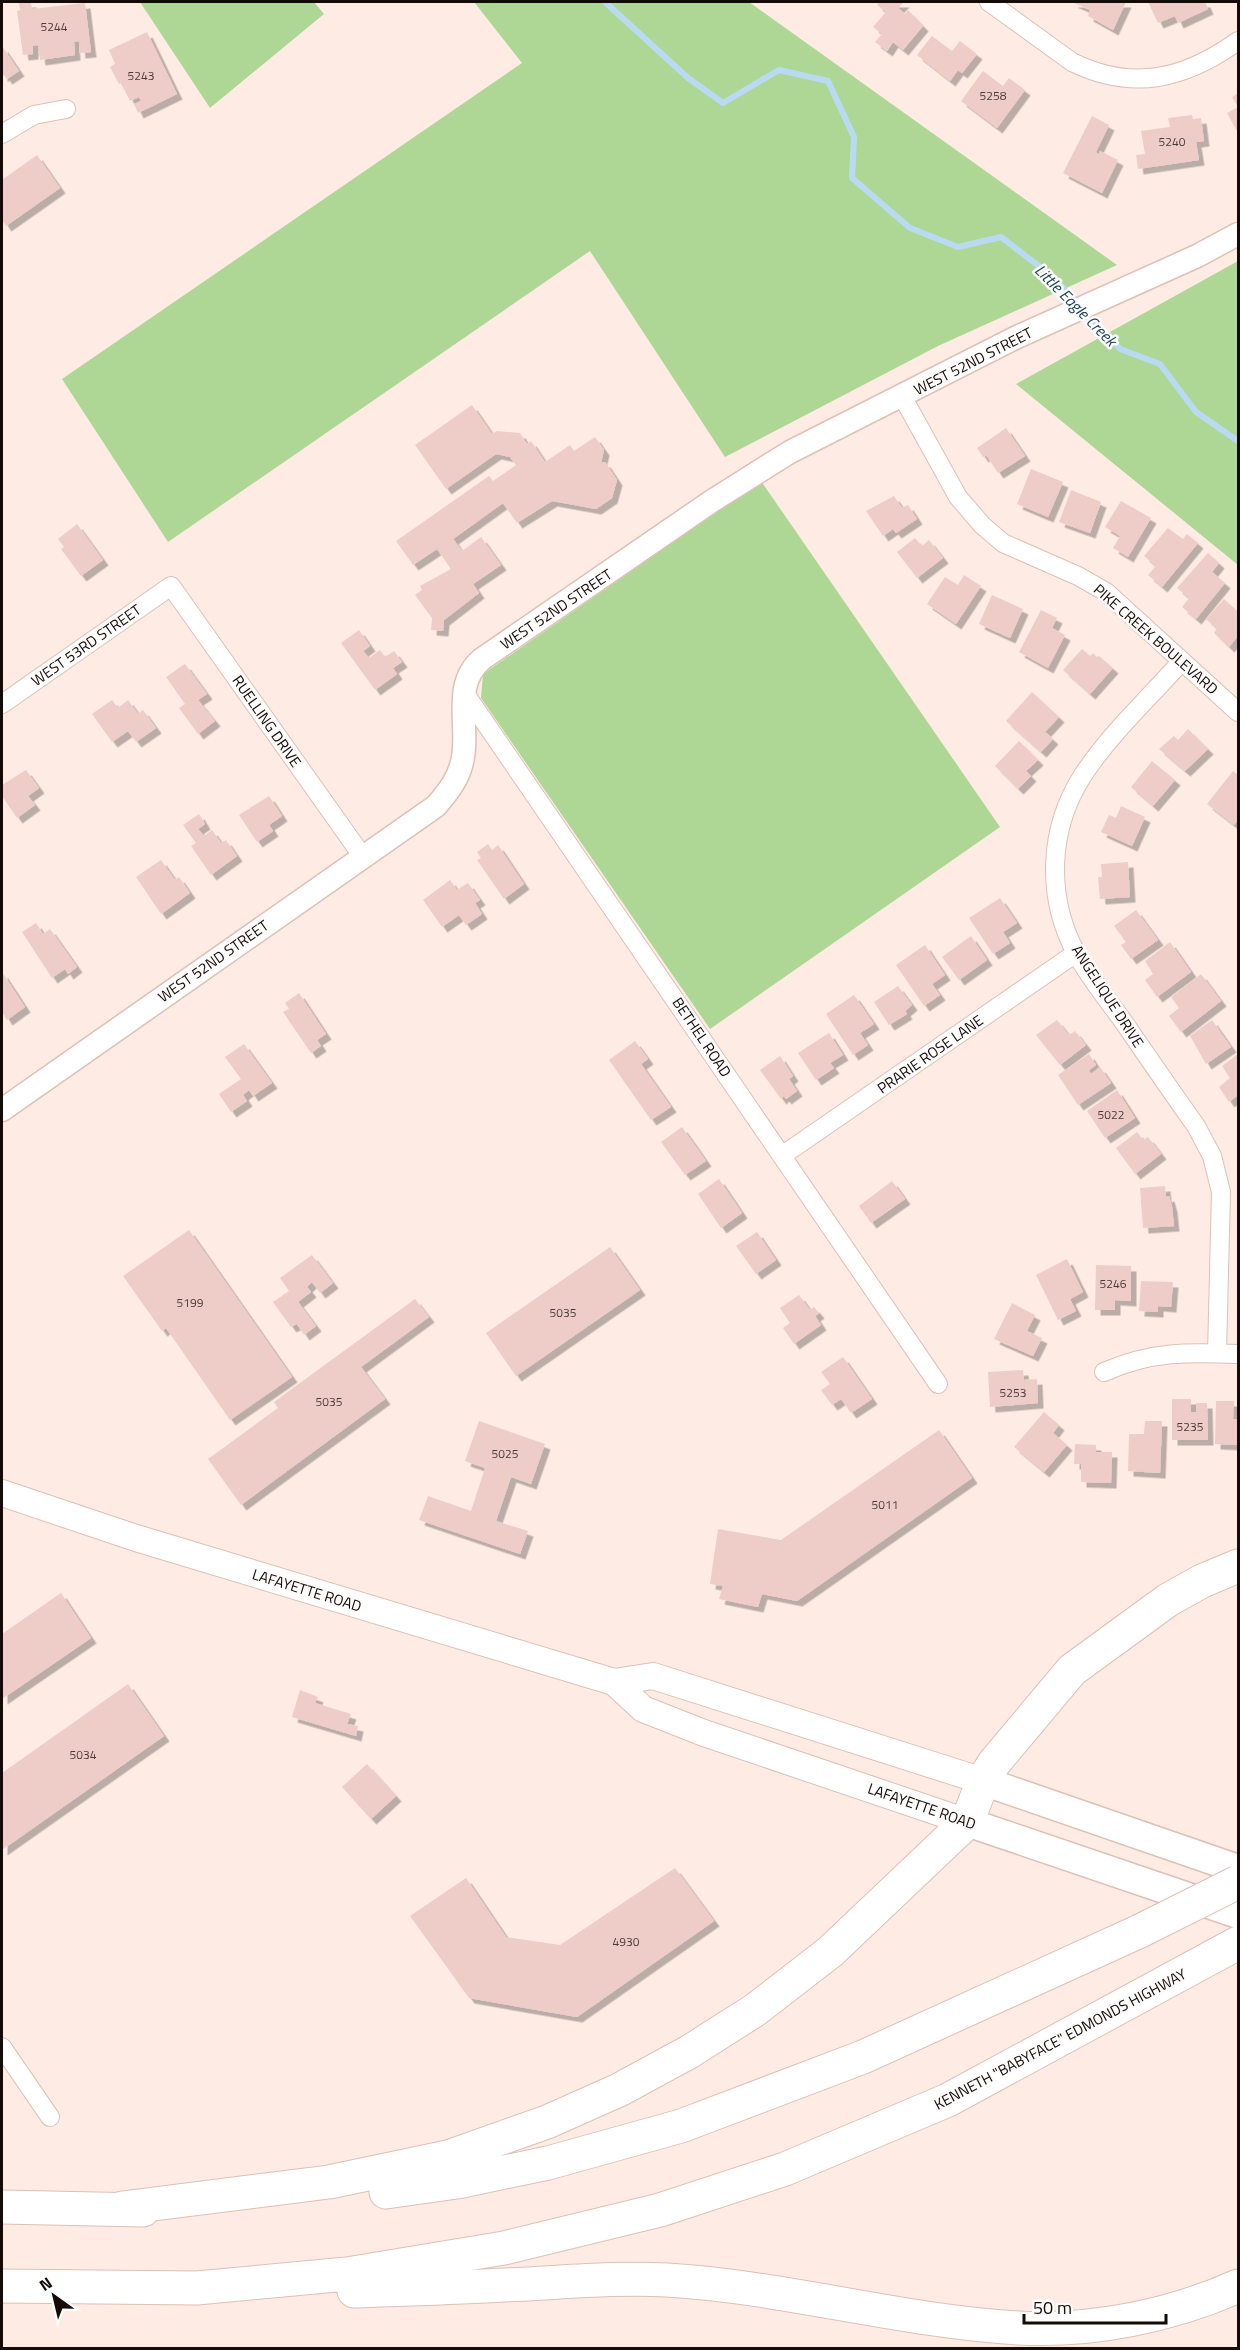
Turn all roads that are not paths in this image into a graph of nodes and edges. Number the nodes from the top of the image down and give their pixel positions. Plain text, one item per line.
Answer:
1 (989, 2) edge
2 (1239, 41) edge
3 (66, 109) dead end
4 (2, 134) edge
5 (1239, 234) edge
6 (902, 396) junction
7 (171, 586) joint
8 (1182, 662) junction
9 (464, 692) junction
10 (2, 704) edge
11 (1239, 712) edge
12 (363, 857) junction
13 (1076, 953) junction
14 (2, 1110) edge
15 (783, 1155) junction
16 (1217, 1353) junction
17 (1239, 1354) edge
18 (1104, 1372) dead end
19 (938, 1384) dead end
20 (2, 1493) edge
21 (1239, 1566) edge
22 (614, 1682) junction
23 (983, 1781) junction
24 (967, 1822) junction
25 (1239, 1869) edge
26 (1239, 1882) edge
27 (1239, 1914) edge
28 (1226, 1949) edge
29 (2, 2047) edge
30 (50, 2117) dead end
31 (2, 2207) edge
32 (122, 2208) junction
33 (2, 2286) edge
34 (1239, 2286) edge
35 (197, 2288) junction

1 - 2 street
3 - 4 street
5 - 6 street, WEST 52ND STREET
6 - 8 street, PIKE CREEK BOULEVARD
6 - 9 street, WEST 52ND STREET
7 - 10 street, WEST 53RD STREET
7 - 12 street, RUELLING DRIVE
8 - 11 street, PIKE CREEK BOULEVARD
8 - 13 street, ANGELIQUE DRIVE
9 - 12 street, WEST 52ND STREET
9 - 15 street, BETHEL ROAD
12 - 14 street, WEST 52ND STREET
13 - 15 street, PRARIE ROSE LANE
13 - 16 street, ANGELIQUE DRIVE
15 - 19 street, BETHEL ROAD
16 - 17 street
16 - 18 street
20 - 22 main road, LAFAYETTE ROAD
21 - 23 highway
22 - 23 main road, LAFAYETTE ROAD
22 - 24 main road, LAFAYETTE ROAD
23 - 24 highway
23 - 25 main road, LAFAYETTE ROAD
24 - 27 main road, LAFAYETTE ROAD
24 - 32 highway
26 - 32 highway, bridge
28 - 35 highway, KENNETH "BABYFACE" EDMONDS HIGHWAY
29 - 30 street
31 - 32 highway
33 - 35 highway, KENNETH "BABYFACE" EDMONDS HIGHWAY
34 - 35 highway

